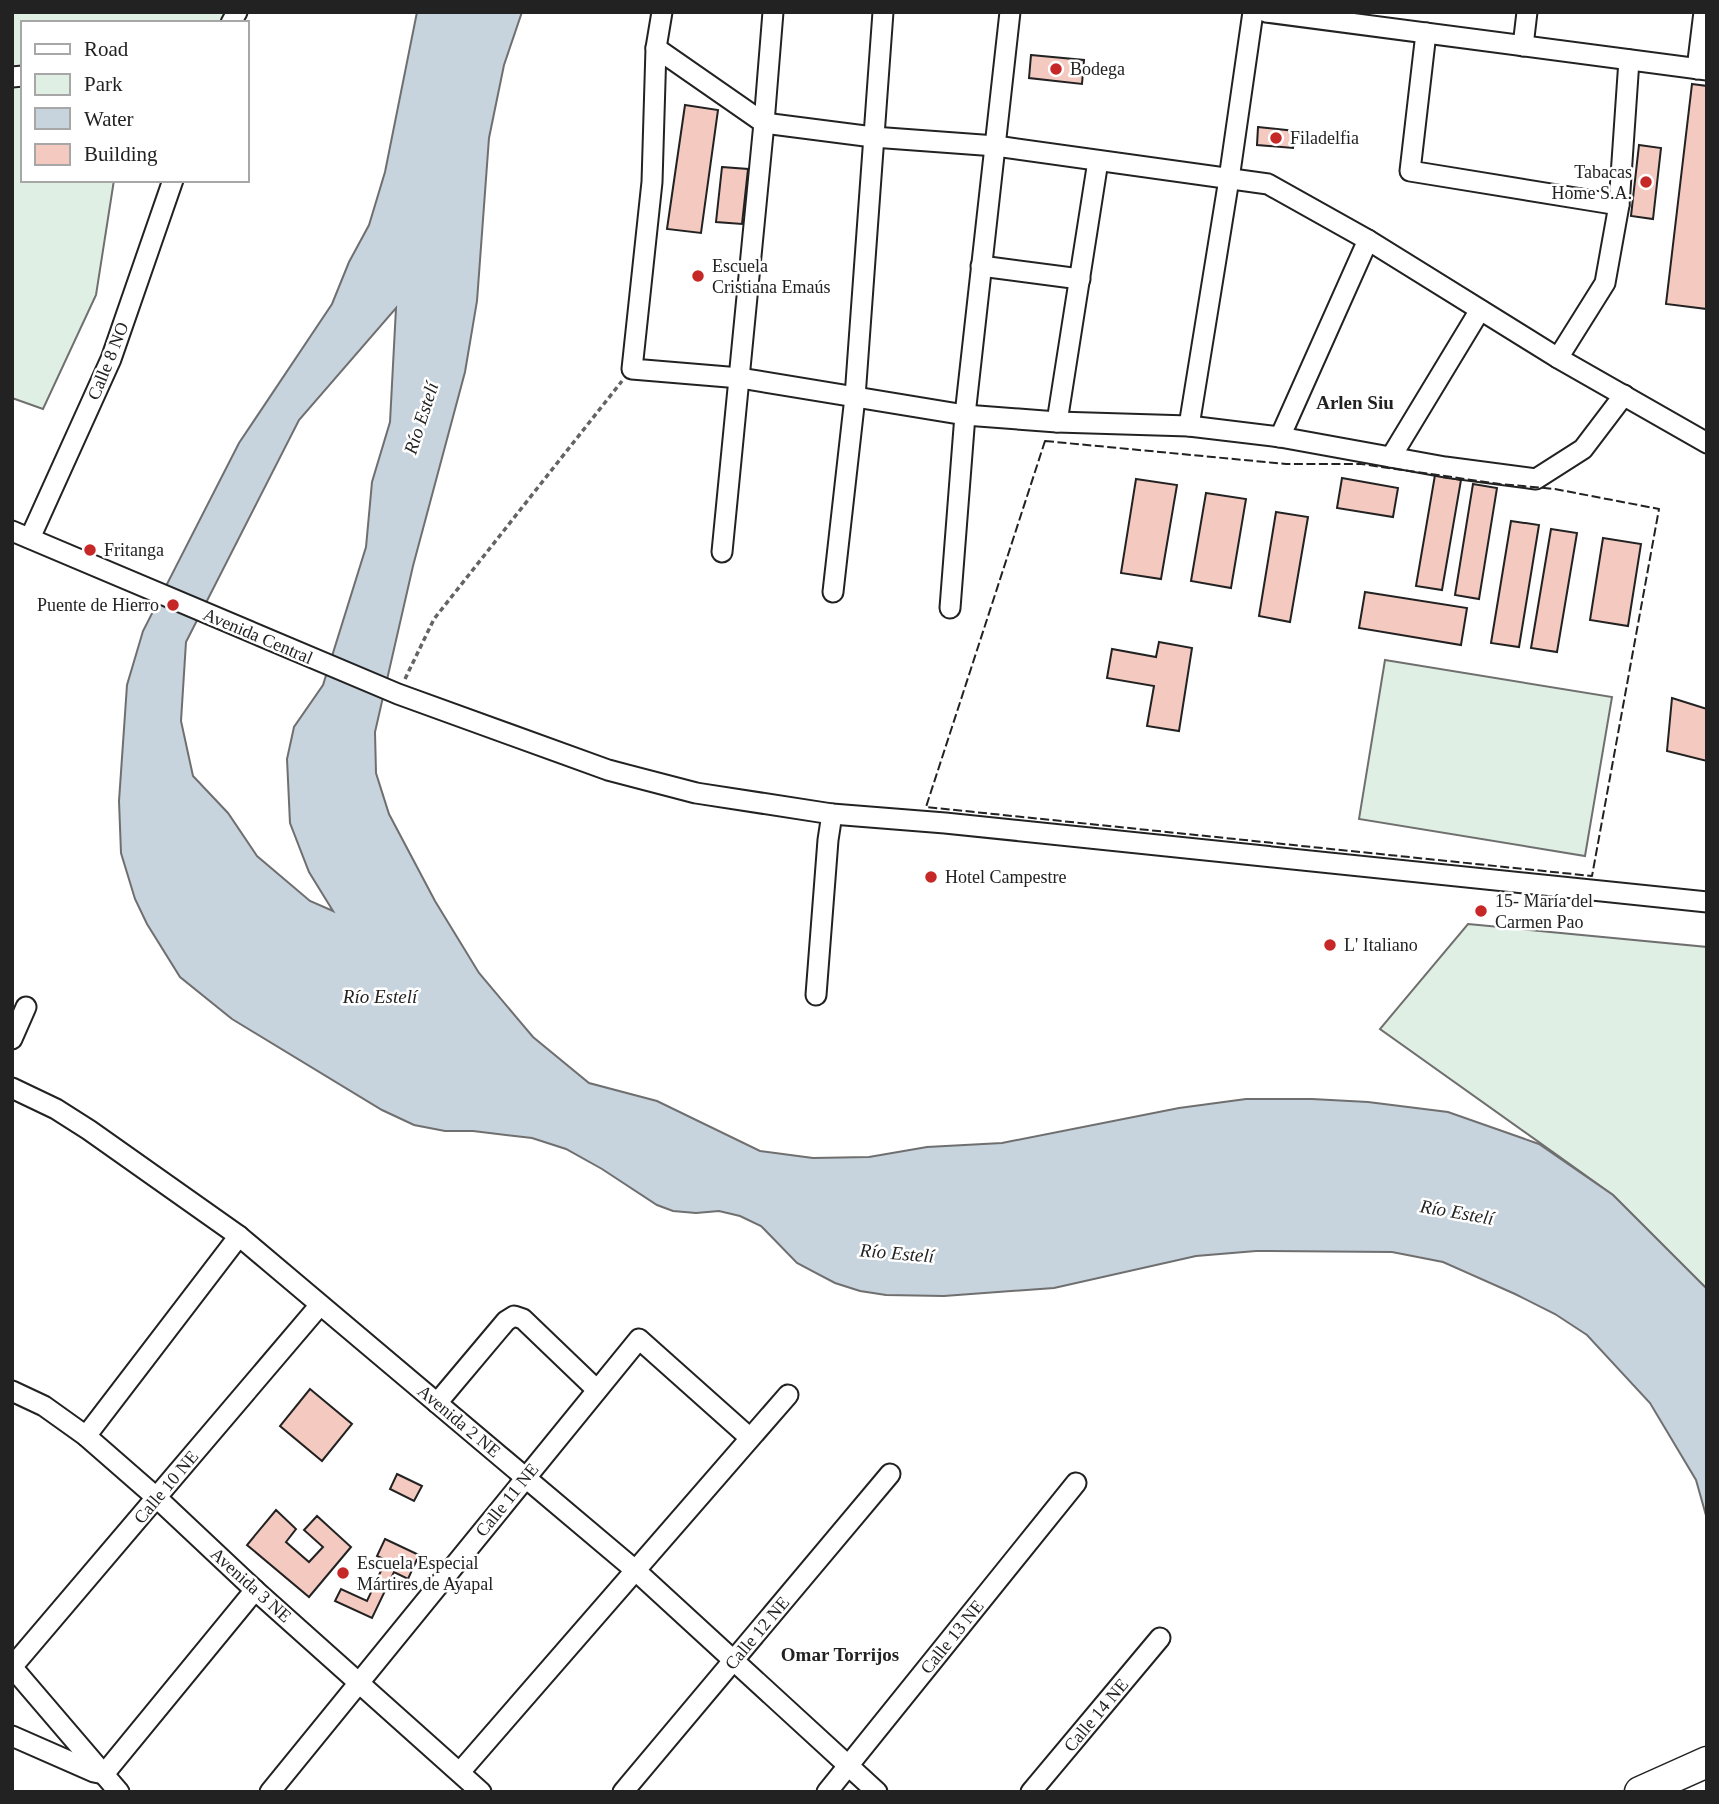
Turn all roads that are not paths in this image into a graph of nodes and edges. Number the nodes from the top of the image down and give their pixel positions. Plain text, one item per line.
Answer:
1 (662, 12) edge
2 (773, 12) edge
3 (883, 12) edge
4 (1010, 12) edge
5 (1253, 12) edge
6 (1266, 12) edge
7 (1527, 12) edge
8 (1704, 12) edge
9 (1355, 18) edge
10 (1426, 33) junction
11 (1523, 46) junction
12 (656, 48) junction
13 (1629, 60) junction
14 (1702, 70) edge
15 (764, 123) junction
16 (873, 137) junction
17 (996, 146) junction
18 (1098, 161) junction
19 (1229, 179) junction
20 (172, 182) edge
21 (1619, 205) junction
22 (1368, 240) junction
23 (981, 266) junction
24 (1080, 279) junction
25 (1480, 310) junction
26 (1558, 358) junction
27 (740, 378) junction
28 (1623, 396) junction
29 (855, 397) junction
30 (965, 415) junction
31 (1057, 422) junction
32 (1189, 426) junction
33 (1280, 438) junction
34 (1707, 443) edge
35 (1391, 457) junction
36 (21, 534) edge
37 (722, 552) dead end
38 (833, 592) dead end
39 (950, 608) dead end
40 (832, 814) junction
41 (1707, 902) edge
42 (816, 995) dead end
43 (26, 1007) dead end
44 (12, 1039) edge
45 (12, 1088) edge
46 (239, 1236) junction
47 (320, 1305) junction
48 (597, 1390) junction
49 (12, 1391) edge
50 (788, 1395) dead end
51 (437, 1404) junction
52 (86, 1436) junction
53 (750, 1438) junction
54 (890, 1474) dead end
55 (526, 1478) junction
56 (1076, 1483) dead end
57 (157, 1499) junction
58 (635, 1570) junction
59 (255, 1590) junction
60 (1160, 1638) dead end
61 (733, 1661) junction
62 (12, 1667) edge
63 (360, 1681) junction
64 (12, 1736) edge
65 (1707, 1762) edge
66 (848, 1766) junction
67 (460, 1772) junction
68 (104, 1774) junction
69 (119, 1792) edge
70 (270, 1792) edge
71 (481, 1792) edge
72 (624, 1792) edge
73 (827, 1792) edge
74 (877, 1792) edge
75 (1031, 1792) edge
76 (1640, 1792) edge

1 - 12 street
2 - 15 street
3 - 16 street
4 - 17 street
5 - 19 street
6 - 9 street
7 - 11 street
8 - 14 street
9 - 10 street
10 - 11 street
10 - 21 street
11 - 13 street
12 - 15 street
12 - 27 street
13 - 14 street
13 - 21 street
15 - 16 street
15 - 27 street
16 - 17 street
16 - 29 street
17 - 18 street
17 - 23 street
18 - 19 street
18 - 24 street
19 - 22 street
19 - 32 street
20 - 36 street, Calle 8 NO
21 - 26 street
22 - 25 street
22 - 33 street
23 - 24 street
23 - 30 street
24 - 31 street
25 - 26 street
25 - 35 street
26 - 28 street
27 - 29 street
27 - 37 street
28 - 34 street
28 - 35 street
29 - 30 street
29 - 38 street
30 - 31 street
30 - 39 street
31 - 32 street
32 - 33 street
33 - 35 street
36 - 40 street, Avenida Central
40 - 41 street, Avenida Central
40 - 42 street
43 - 44 street
45 - 46 street, Avenida 2 NE
46 - 47 street, Avenida 2 NE
46 - 52 street
47 - 51 street, Avenida 2 NE
47 - 57 street, Calle 10 NE
48 - 51 street
48 - 53 street, Calle 11 NE
48 - 55 street, Calle 11 NE
49 - 52 street, Avenida 3 NE
50 - 53 street
51 - 55 street, Avenida 2 NE
52 - 57 street, Avenida 3 NE
53 - 58 street
54 - 61 street, Calle 12 NE
55 - 58 street, Avenida 2 NE
55 - 63 street, Calle 11 NE
56 - 66 street, Calle 13 NE
57 - 59 street, Avenida 3 NE
57 - 62 street, Calle 10 NE
58 - 61 street, Avenida 2 NE
58 - 67 street
59 - 63 street, Avenida 3 NE
59 - 68 street
60 - 75 street, Calle 14 NE
61 - 66 street, Avenida 2 NE
61 - 72 street, Calle 12 NE
62 - 68 street
63 - 67 street, Avenida 3 NE
63 - 70 street, Calle 11 NE
64 - 68 street
65 - 76 highway
66 - 73 street, Calle 13 NE
66 - 74 street, Avenida 2 NE
67 - 71 street, Avenida 3 NE
68 - 69 street

